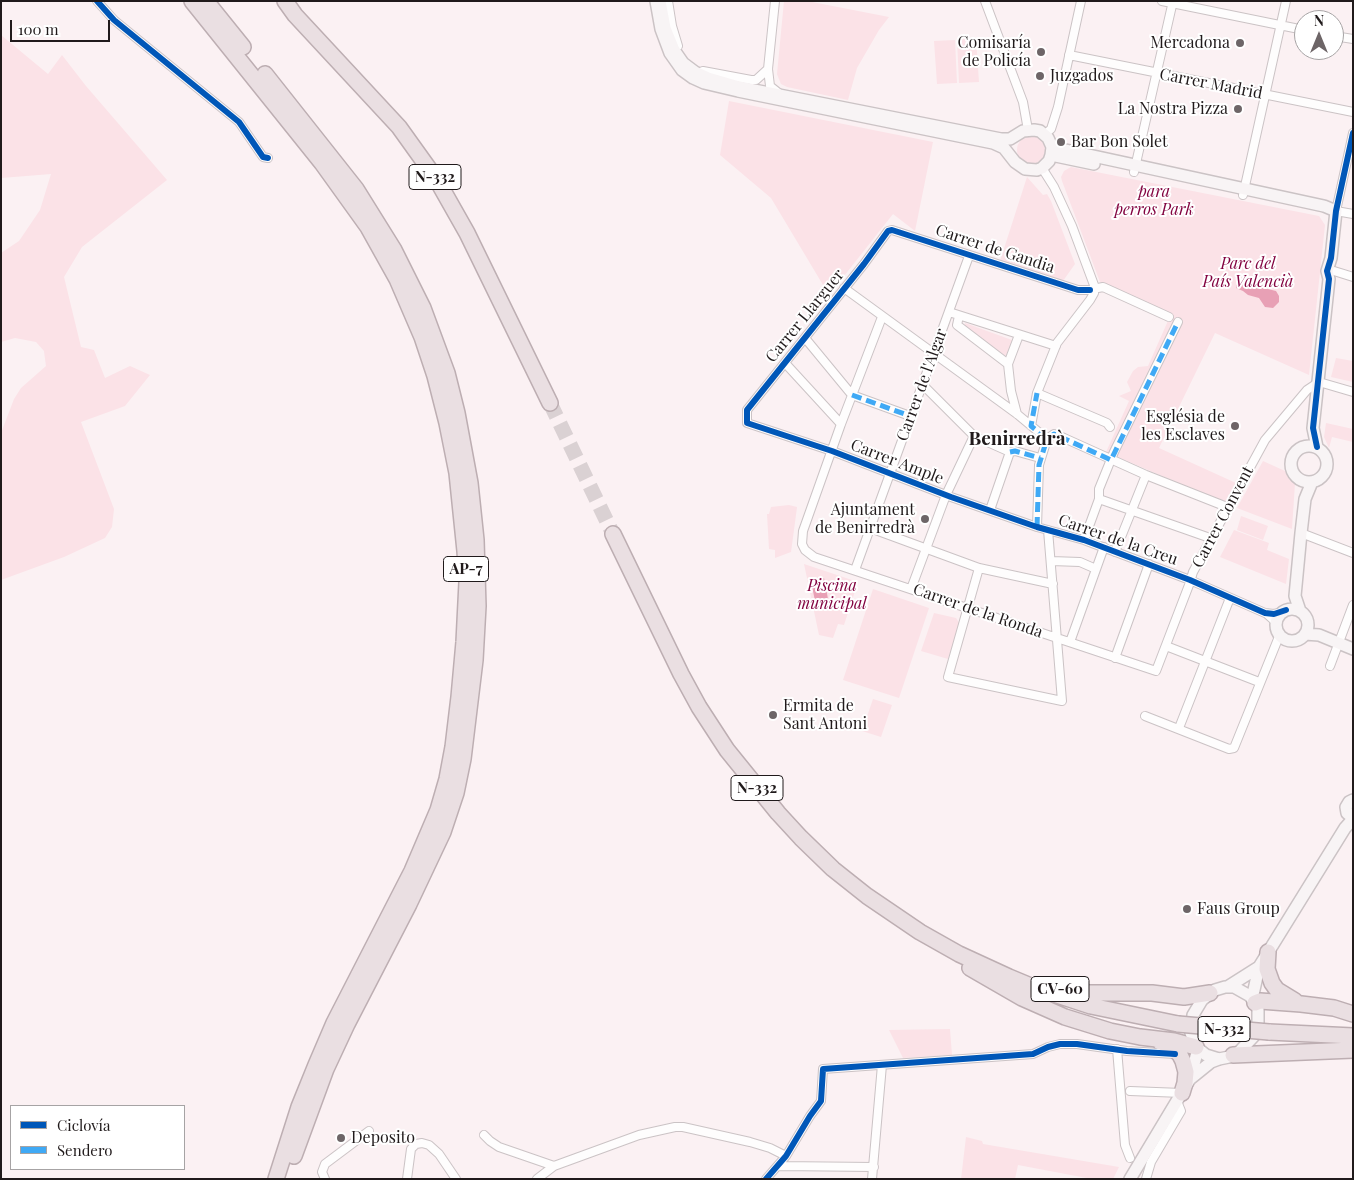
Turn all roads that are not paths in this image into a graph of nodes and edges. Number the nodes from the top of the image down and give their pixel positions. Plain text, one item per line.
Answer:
1 (97, 1) edge
2 (192, 1) edge
3 (206, 1) edge
4 (279, 1) edge
5 (285, 1) edge
6 (656, 1) edge
7 (660, 1) edge
8 (668, 1) edge
9 (775, 1) edge
10 (985, 1) edge
11 (1081, 1) edge
12 (1162, 1) edge
13 (1286, 1) edge
14 (1173, 2) edge
15 (1281, 25) junction
16 (1294, 28) edge
17 (1069, 55) junction
18 (334, 56) junction
19 (768, 69) junction
20 (1157, 73) junction
21 (752, 89) junction
22 (780, 94) junction
23 (1266, 94) junction
24 (1353, 112) edge
25 (1028, 130) junction
26 (1353, 133) edge
27 (1045, 134) junction
28 (1018, 135) junction
29 (1052, 151) junction
30 (1012, 157) junction
31 (268, 158) dead end
32 (1350, 159) edge
33 (1042, 168) junction
34 (1134, 169) junction
35 (1243, 192) junction
36 (1324, 210) junction
37 (1336, 211) junction
38 (1353, 214) edge
39 (1335, 226) junction
40 (892, 230) joint
41 (969, 256) junction
42 (1331, 268) junction
43 (1353, 277) edge
44 (1093, 287) junction
45 (844, 288) junction
46 (949, 312) junction
47 (959, 316) junction
48 (882, 317) junction
49 (1019, 335) junction
50 (805, 338) junction
51 (1056, 346) junction
52 (933, 352) junction
53 (784, 364) junction
54 (1008, 364) junction
55 (1319, 382) junction
56 (921, 386) junction
57 (1353, 392) edge
58 (1037, 393) junction
59 (852, 395) junction
60 (550, 403) tunnel mouth
61 (1017, 414) junction
62 (910, 416) junction
63 (747, 422) joint
64 (841, 424) junction
65 (1031, 426) junction
66 (1110, 427) dead end
67 (1313, 428) junction
68 (974, 436) junction
69 (1047, 439) junction
70 (1317, 447) junction
71 (1301, 448) junction
72 (832, 451) junction
73 (1010, 452) junction
74 (1040, 458) junction
75 (1111, 460) junction
76 (889, 474) junction
77 (1146, 475) junction
78 (1306, 481) junction
79 (946, 495) junction
80 (1099, 499) junction
81 (1227, 507) junction
82 (990, 510) junction
83 (1132, 510) junction
84 (1037, 527) junction
85 (870, 528) junction
86 (1048, 530) junction
87 (1301, 533) junction
88 (613, 534) tunnel mouth
89 (1210, 538) junction
90 (1084, 540) junction
91 (1104, 547) junction
92 (925, 548) junction
93 (1115, 552) junction
94 (1353, 553) edge
95 (1051, 561) junction
96 (1149, 564) junction
97 (979, 568) junction
98 (1096, 569) junction
99 (855, 570) junction
100 (1190, 580) junction
101 (1053, 584) junction
102 (911, 589) junction
103 (1296, 596) junction
104 (1230, 598) junction
105 (1353, 605) edge
106 (969, 609) junction
107 (1284, 611) junction
108 (1300, 611) junction
109 (1265, 612) junction
110 (1308, 622) junction
111 (1305, 634) junction
112 (1279, 635) junction
113 (1318, 635) junction
114 (1056, 638) junction
115 (1070, 642) junction
116 (1338, 643) junction
117 (1166, 646) junction
118 (1353, 649) edge
119 (1115, 658) junction
120 (1206, 661) junction
121 (1330, 666) dead end
122 (1156, 671) joint
123 (1259, 682) junction
124 (1145, 716) dead end
125 (1179, 728) junction
126 (1353, 800) edge
127 (1349, 820) edge
128 (906, 923) junction
129 (920, 932) junction
130 (1268, 952) junction
131 (1258, 967) junction
132 (1229, 986) junction
133 (1210, 993) junction
134 (1254, 1001) junction
135 (1301, 1004) junction
136 (1353, 1014) edge
137 (1134, 1036) junction
138 (1353, 1036) edge
139 (1197, 1048) junction
140 (1117, 1049) junction
141 (1353, 1050) edge
142 (1175, 1054) dead end
143 (1226, 1057) junction
144 (882, 1066) junction
145 (1190, 1079) junction
146 (1130, 1091) dead end
147 (1180, 1097) junction
148 (369, 1131) dead end
149 (484, 1135) dead end
150 (786, 1156) junction
151 (1130, 1158) dead end
152 (554, 1166) junction
153 (779, 1166) junction
154 (874, 1167) junction
155 (276, 1179) edge
156 (287, 1179) edge
157 (325, 1179) edge
158 (407, 1179) edge
159 (456, 1179) edge
160 (537, 1179) edge
161 (766, 1179) edge
162 (872, 1179) edge
163 (1130, 1179) edge
164 (1146, 1179) edge

1 - 31 street
2 - 155 highway, AP-7
3 - 156 highway, AP-7
4 - 18 highway
5 - 18 highway, N-332
6 - 30 street
7 - 21 street
8 - 19 street
9 - 19 street
10 - 25 street
11 - 17 street
12 - 14 street
13 - 15 street
14 - 15 street
14 - 20 street
15 - 16 street
15 - 23 street
17 - 20 street, Carrer Madrid
17 - 27 street
18 - 60 highway, N-332
19 - 21 street
19 - 22 street
20 - 23 street, Carrer Madrid
20 - 34 street
21 - 22 street
22 - 28 street
23 - 24 street, Carrer Madrid
23 - 35 street
25 - 27 street
25 - 28 street
26 - 32 street
27 - 29 street
28 - 30 street
29 - 33 street
29 - 34 street
30 - 33 street
32 - 37 street
33 - 44 street
34 - 35 street
35 - 36 street
35 - 37 street
36 - 37 street
36 - 39 street
37 - 38 street
37 - 39 street
39 - 42 street
40 - 41 street, Carrer de Gandia
40 - 45 street, Carrer Llarguer
41 - 44 street, Carrer de Gandia
41 - 46 street, Carrer de l'Algar
42 - 43 street
42 - 55 street
44 - 51 street
44 - 75 street, Carrer de Gandia
45 - 48 street
45 - 50 street, Carrer Llarguer
46 - 47 street
46 - 52 street, Carrer de l'Algar
47 - 49 street
47 - 54 street
48 - 52 street
48 - 59 street
49 - 51 street
49 - 54 street
50 - 53 street, Carrer Llarguer
50 - 59 street
51 - 58 street
52 - 56 street, Carrer de l'Algar
52 - 61 street
53 - 63 street, Carrer Llarguer
53 - 64 street
54 - 61 street
55 - 57 street
55 - 67 street
55 - 81 street, Carrer Convent
56 - 62 street, Carrer de l'Algar
56 - 68 street
58 - 65 street
58 - 66 street
59 - 62 street
59 - 64 street
61 - 65 street
62 - 76 street, Carrer de l'Algar
63 - 72 street, Carrer Ample
64 - 72 street
65 - 69 street
67 - 70 street
67 - 71 street
68 - 73 street
68 - 79 street
69 - 74 street
69 - 75 street
70 - 71 street
70 - 78 street
71 - 78 street
72 - 76 street, Carrer Ample
72 - 99 street, Carrer de la Ronda
73 - 74 street
73 - 82 street
74 - 84 street
75 - 77 street
75 - 80 street
76 - 79 street, Carrer Ample
76 - 85 street, Carrer de l'Algar
77 - 81 street
77 - 83 street
78 - 87 street
79 - 82 street, Carrer Ample
79 - 92 street
80 - 83 street
80 - 90 street
81 - 89 street, Carrer Convent
82 - 84 street, Carrer Ample
83 - 89 street
83 - 93 street
84 - 86 street, Carrer de la Creu
85 - 92 street
85 - 99 street, Carrer de l'Algar
86 - 90 street, Carrer de la Creu
86 - 95 street
87 - 94 street
87 - 103 street
88 - 128 highway, N-332
89 - 100 street, Carrer Convent
90 - 91 street, Carrer de la Creu
91 - 93 street, Carrer de la Creu
91 - 98 street
92 - 97 street
92 - 102 street
93 - 96 street, Carrer de la Creu
95 - 98 street
95 - 101 street
96 - 100 street, Carrer de la Creu
96 - 119 street
97 - 101 street
97 - 106 street
98 - 115 street
99 - 102 street, Carrer de la Ronda
100 - 104 street, Carrer de la Creu
100 - 117 street, Carrer Convent
101 - 114 street
102 - 106 street, Carrer de la Ronda
103 - 107 street
103 - 108 street
104 - 109 street, Carrer de la Creu
104 - 120 street
105 - 116 street
106 - 114 street, Carrer de la Ronda
106 - 114 street
107 - 108 street
107 - 109 street
107 - 112 street
108 - 110 street
109 - 112 street
110 - 111 street
110 - 113 street
111 - 112 street
111 - 113 street
112 - 123 street
113 - 116 street
114 - 115 street, Carrer de la Ronda
115 - 119 street, Carrer de la Ronda
116 - 118 street
116 - 121 street
117 - 120 street
117 - 122 street, Carrer Convent
119 - 122 street, Carrer de la Ronda
120 - 123 street
120 - 125 street
123 - 125 street
124 - 125 street
126 - 127 street
127 - 130 street
128 - 129 highway, N-332
128 - 137 highway
129 - 133 highway, CV-60
129 - 138 highway, N-332, bridge
130 - 131 street
130 - 135 highway
131 - 132 street
131 - 134 street
132 - 133 street
132 - 134 street
133 - 139 street
134 - 135 highway
134 - 143 street
135 - 136 highway
137 - 139 highway
137 - 140 street
137 - 147 highway
139 - 143 street
139 - 145 street
140 - 142 street
140 - 144 street
140 - 151 street
141 - 143 highway
143 - 145 street
144 - 150 street
144 - 154 street
145 - 147 street
146 - 147 street
147 - 163 street
147 - 164 street
148 - 157 street
149 - 152 street
150 - 152 street
150 - 153 street
152 - 160 street
153 - 154 street
153 - 161 street
154 - 162 street
158 - 159 street

